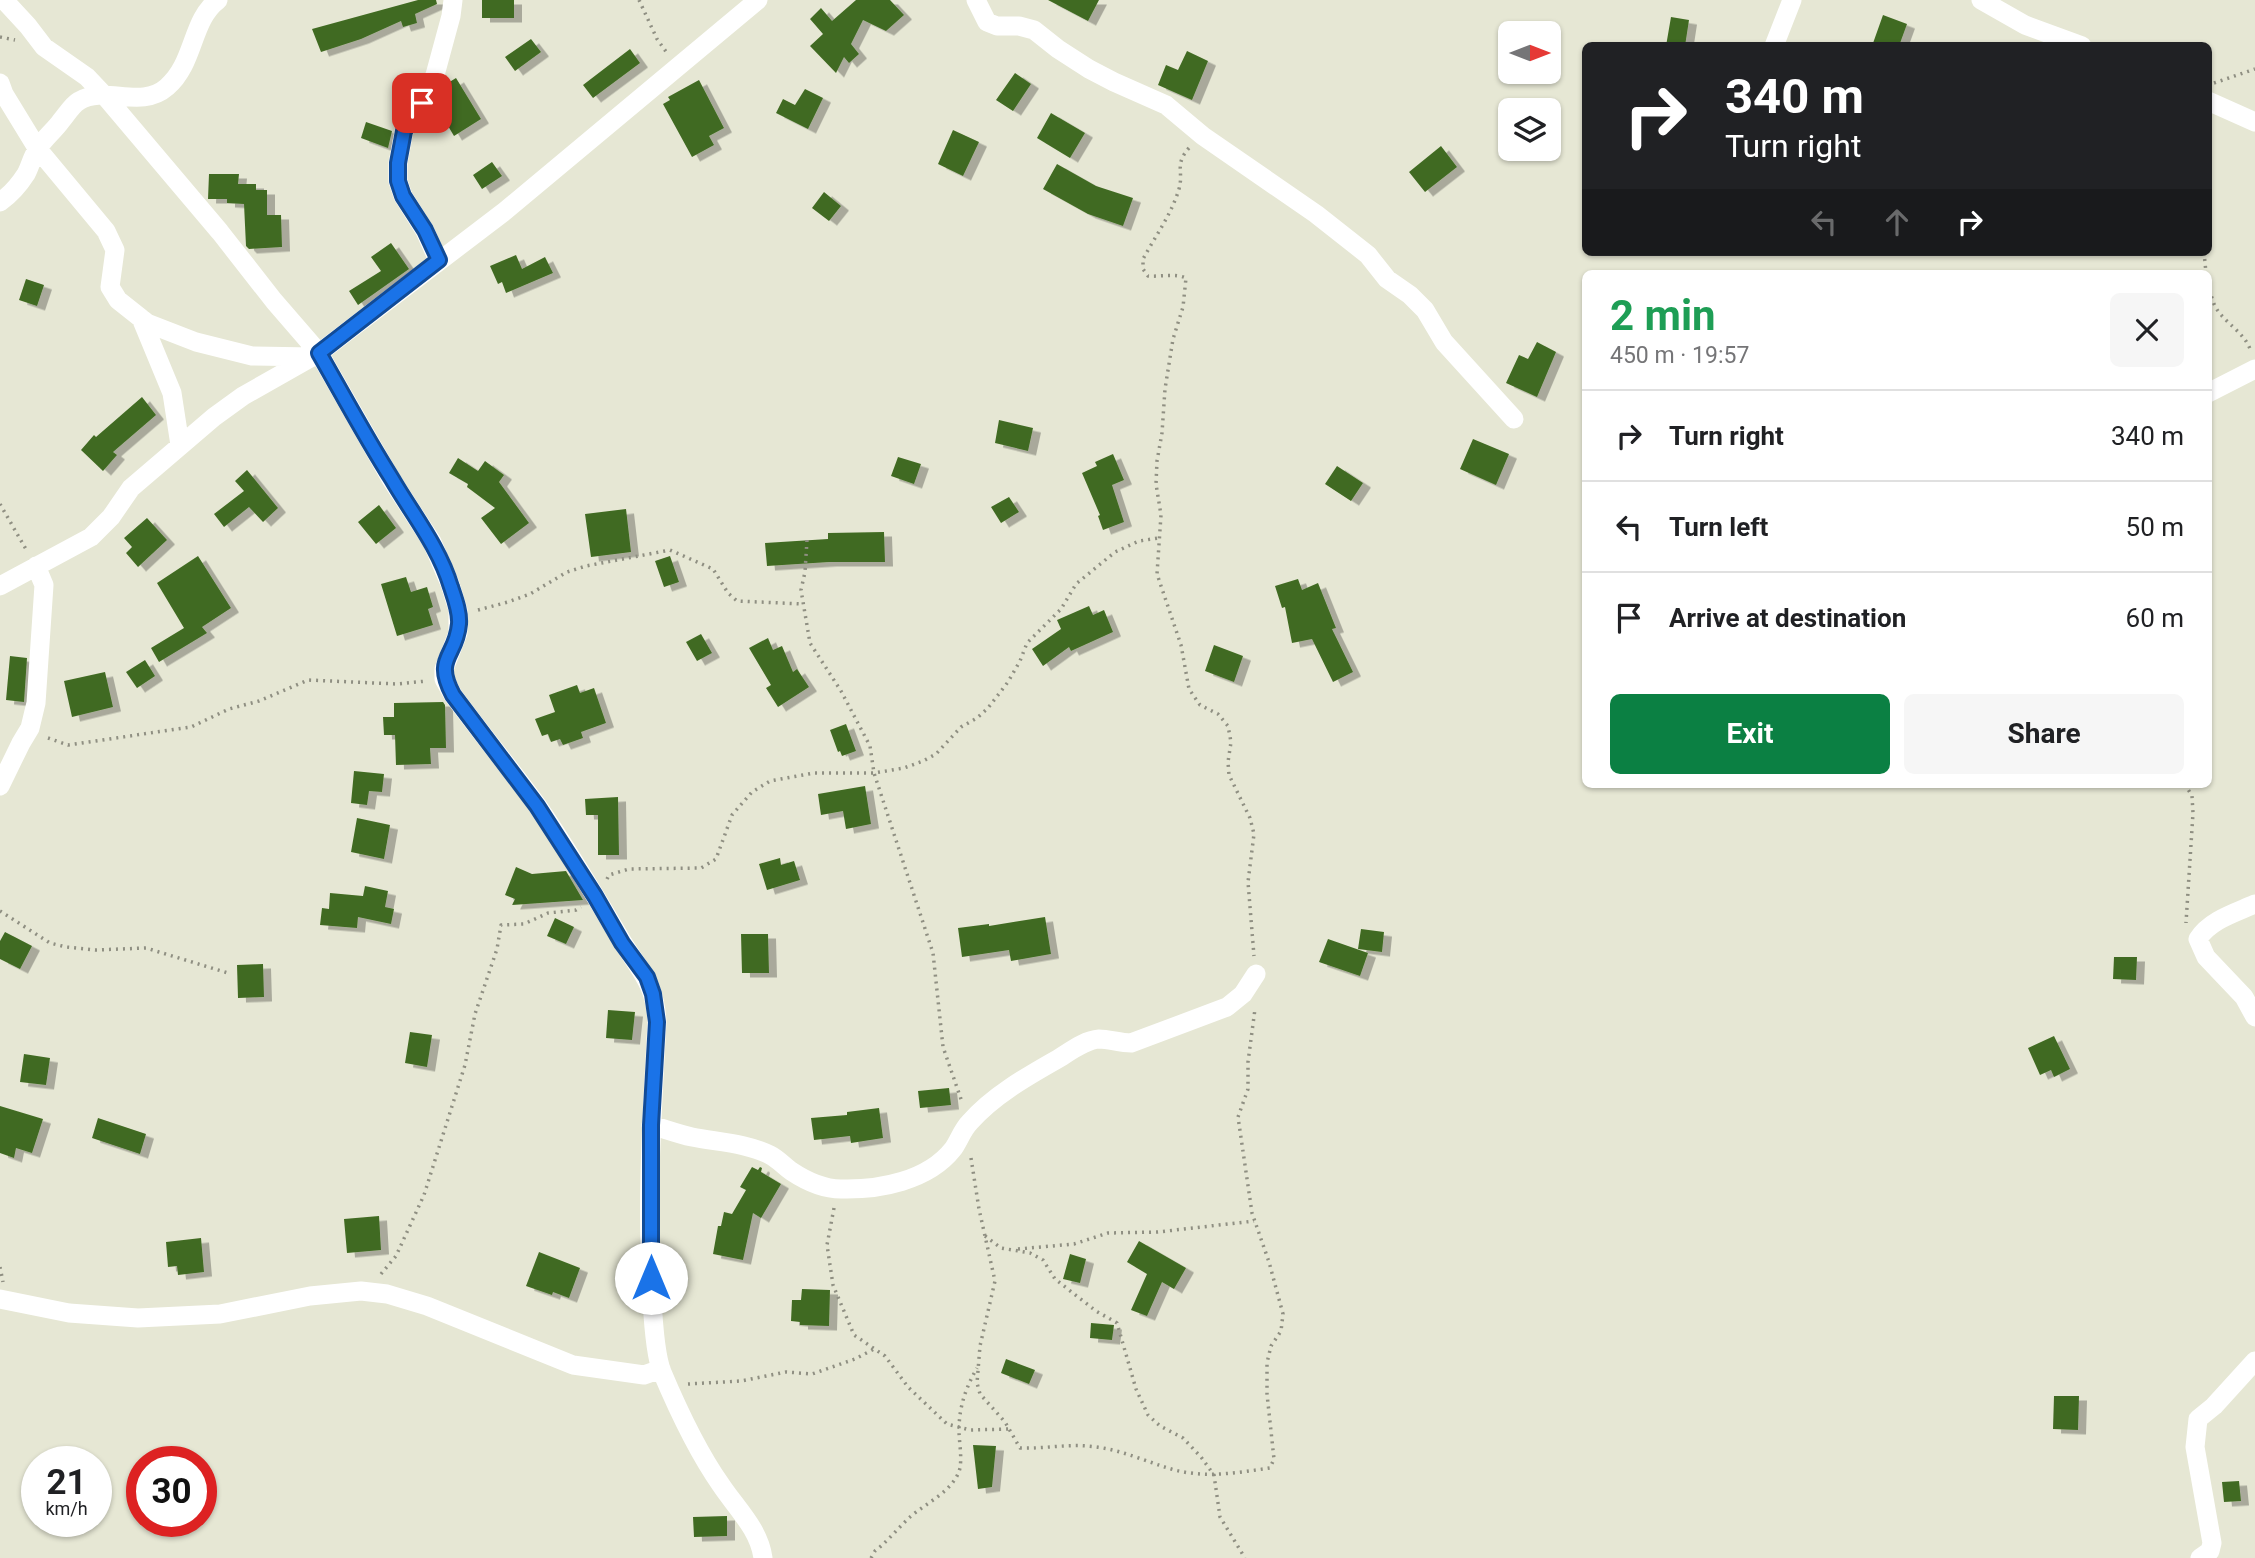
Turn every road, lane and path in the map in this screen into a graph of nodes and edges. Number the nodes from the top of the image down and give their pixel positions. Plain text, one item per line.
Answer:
1 (4, 0) edge
2 (218, 0) edge
3 (453, 0) edge
4 (639, 0) edge
5 (758, 0) edge
6 (976, 0) edge
7 (1792, 0) edge
8 (1982, 0) edge
9 (1776, 42) edge
10 (2070, 42) edge
11 (676, 67) junction
12 (2255, 69) edge
13 (0, 83) edge
14 (2212, 83) edge
15 (106, 96) junction
16 (2212, 104) edge
17 (2255, 122) edge
18 (1203, 136) junction
19 (37, 148) junction
20 (0, 202) edge
21 (439, 260) junction
22 (2212, 299) edge
23 (141, 318) junction
24 (316, 355) junction
25 (2253, 370) edge
26 (2212, 392) edge
27 (1514, 419) dead end
28 (180, 445) junction
29 (0, 504) edge
30 (807, 540) dead end
31 (36, 566) junction
32 (0, 586) edge
33 (803, 604) junction
34 (458, 610) junction
35 (444, 679) junction
36 (30, 728) junction
37 (874, 773) junction
38 (0, 786) edge
39 (2187, 788) edge
40 (595, 896) junction
41 (2255, 904) edge
42 (0, 911) edge
43 (2199, 939) junction
44 (228, 973) dead end
45 (1256, 974) dead end
46 (2255, 1017) edge
47 (968, 1123) junction
48 (651, 1125) junction
49 (971, 1157) dead end
50 (838, 1189) junction
51 (1254, 1221) dead end
52 (985, 1236) junction
53 (1012, 1250) junction
54 (361, 1291) junction
55 (0, 1299) edge
56 (874, 1349) junction
57 (2255, 1361) edge
58 (978, 1367) junction
59 (665, 1378) junction
60 (958, 1427) junction
61 (1009, 1429) junction
62 (1214, 1475) junction
63 (763, 1558) edge
64 (870, 1558) edge
65 (1245, 1558) edge
66 (2200, 1558) edge

1 - 15 street
2 - 15 street
3 - 21 street
4 - 11 path
5 - 11 street
6 - 18 street
7 - 9 street
8 - 10 street
11 - 21 street
12 - 14 path
13 - 19 street
15 - 19 street
15 - 24 street
16 - 17 street
18 - 27 street
18 - 37 path
19 - 20 street
19 - 23 street
21 - 24 street
22 - 25 path
23 - 24 street
23 - 28 street
24 - 28 street
24 - 34 street
25 - 26 street
28 - 31 street
29 - 31 path
30 - 33 path
31 - 32 street
31 - 36 street
33 - 34 path
33 - 37 path
34 - 35 street
35 - 36 path
35 - 40 street
36 - 38 street
37 - 40 path
37 - 47 path
39 - 43 path
40 - 48 street
40 - 54 path
41 - 43 street
42 - 44 path
43 - 46 street
45 - 47 street
47 - 50 street
48 - 50 street
48 - 59 street
49 - 52 path
50 - 56 path
51 - 53 path
52 - 53 path
52 - 58 path
53 - 62 path
54 - 55 street
54 - 59 street
56 - 59 path
56 - 60 path
57 - 66 street
58 - 60 path
58 - 61 path
59 - 63 street
60 - 61 path
60 - 64 path
61 - 62 path
62 - 65 path

